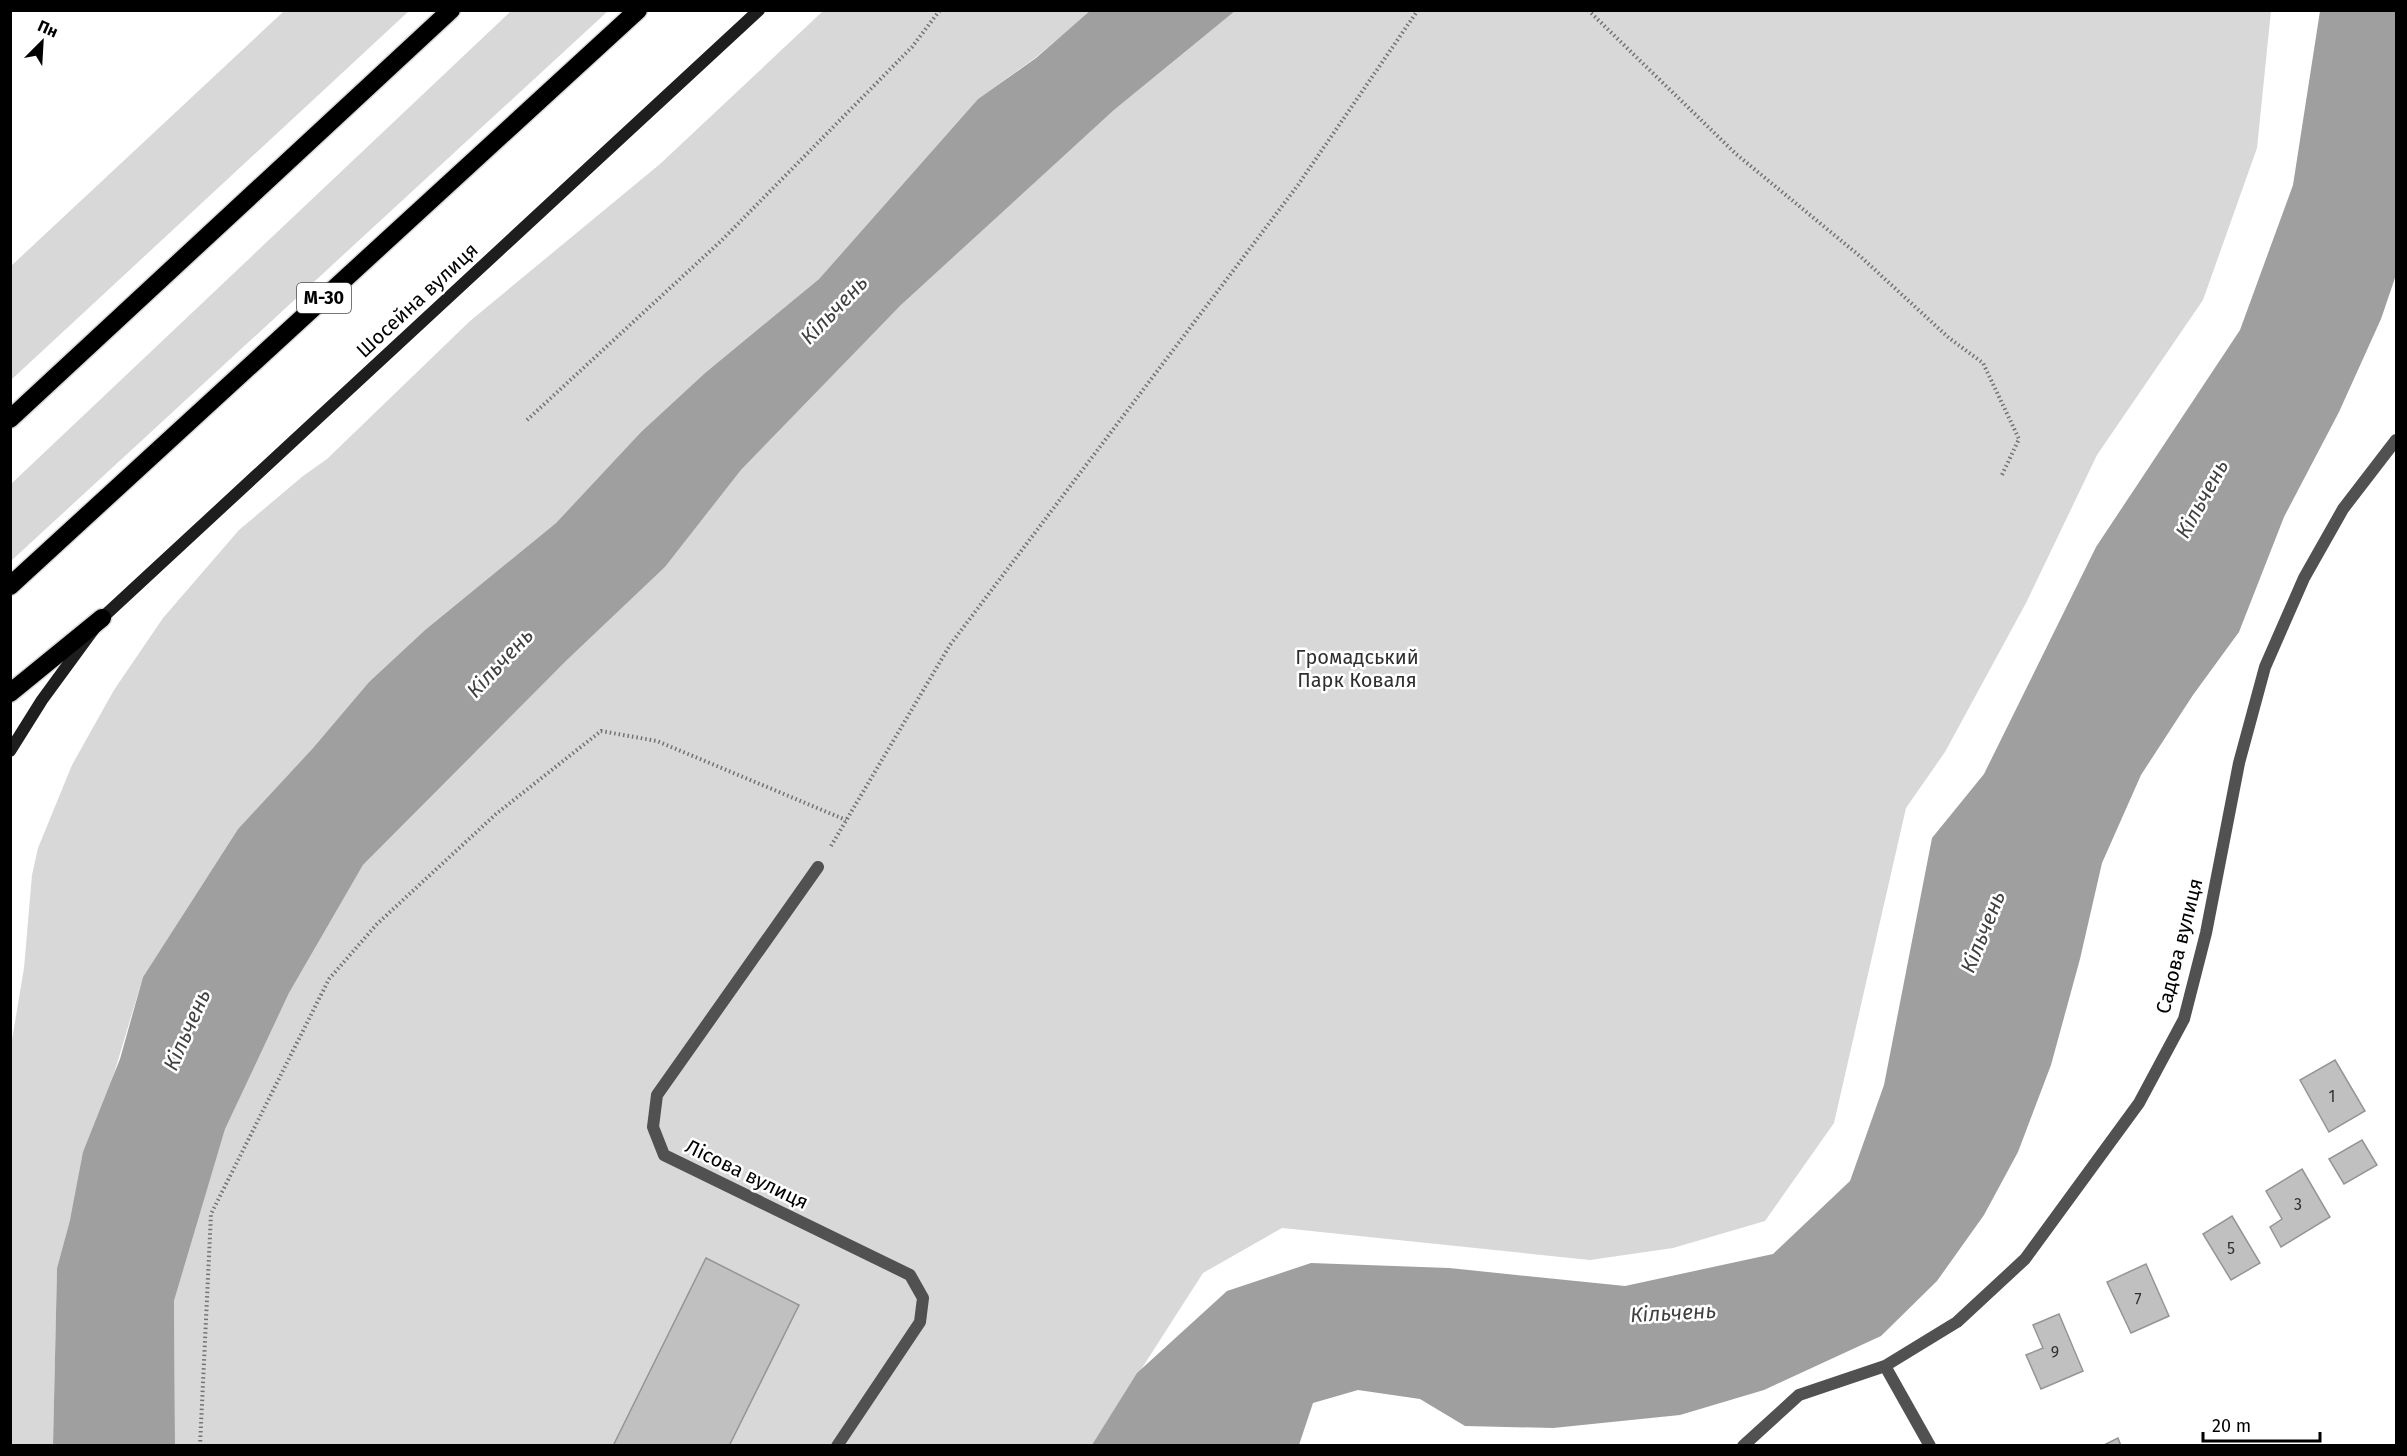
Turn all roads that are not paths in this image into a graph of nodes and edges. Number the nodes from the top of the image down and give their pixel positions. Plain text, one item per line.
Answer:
1 (451, 10) edge
2 (638, 10) edge
3 (759, 10) edge
4 (10, 419) edge
5 (2397, 440) edge
6 (10, 586) edge
7 (102, 618) junction
8 (10, 693) edge
9 (10, 751) edge
10 (818, 867) road end
11 (1885, 1366) junction
12 (837, 1446) edge
13 (1743, 1446) edge
14 (1930, 1446) edge

1 - 4 highway
2 - 6 highway, М-30
3 - 7 street, Шосейна вулиця
5 - 11 street, Садова вулиця
7 - 8 highway
7 - 9 street, Шосейна вулиця
10 - 12 street, Лісова вулиця
11 - 13 street, Садова вулиця
11 - 14 street

